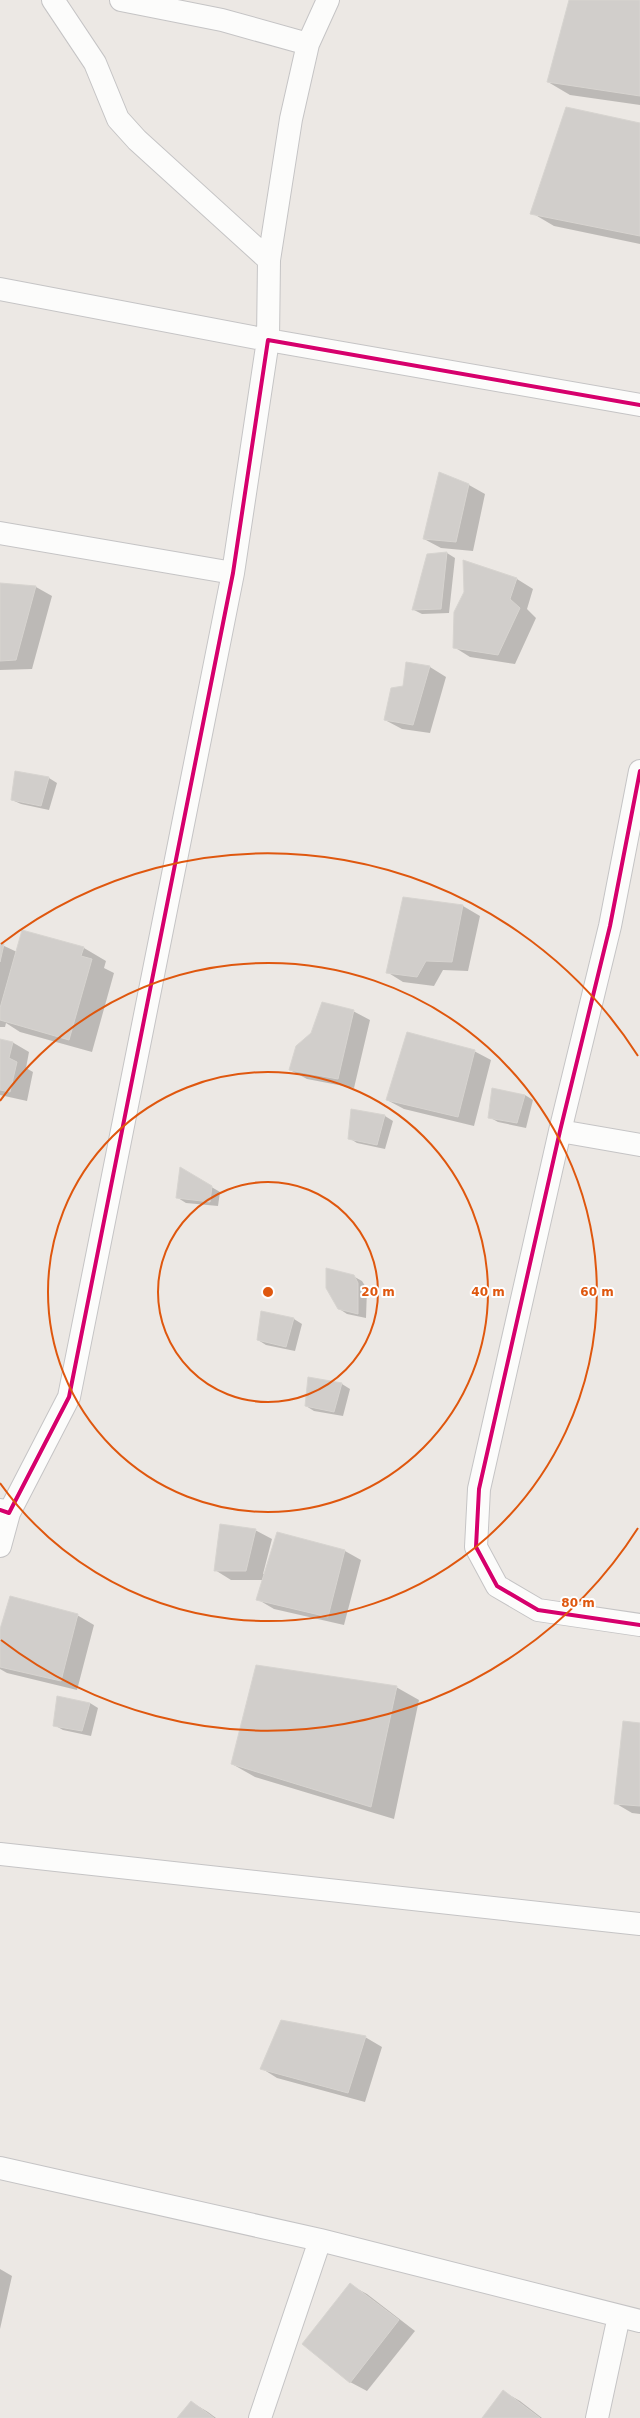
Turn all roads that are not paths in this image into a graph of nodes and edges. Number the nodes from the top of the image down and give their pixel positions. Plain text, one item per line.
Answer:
1 (53, 0) edge
2 (121, 0) edge
3 (328, 0) edge
4 (308, 44) junction
5 (269, 260) junction
6 (0, 289) edge
7 (268, 340) junction
8 (640, 404) edge
9 (0, 533) edge
10 (233, 573) junction
11 (640, 771) edge
12 (560, 1130) junction
13 (640, 1145) edge
14 (5, 1511) edge
15 (0, 1546) edge
16 (640, 1625) edge
17 (0, 1854) edge
18 (640, 1924) edge
19 (0, 2168) edge
20 (320, 2240) junction
21 (630, 2319) edge
22 (260, 2418) edge
23 (597, 2418) edge

1 - 5 street
2 - 4 street
3 - 4 street
4 - 5 street
5 - 7 street
6 - 7 street
7 - 8 street
7 - 10 street
9 - 10 street
10 - 14 street
11 - 12 street
12 - 13 street
12 - 16 street
14 - 15 street
17 - 18 street
19 - 20 street
20 - 21 street
20 - 22 street
21 - 23 street

